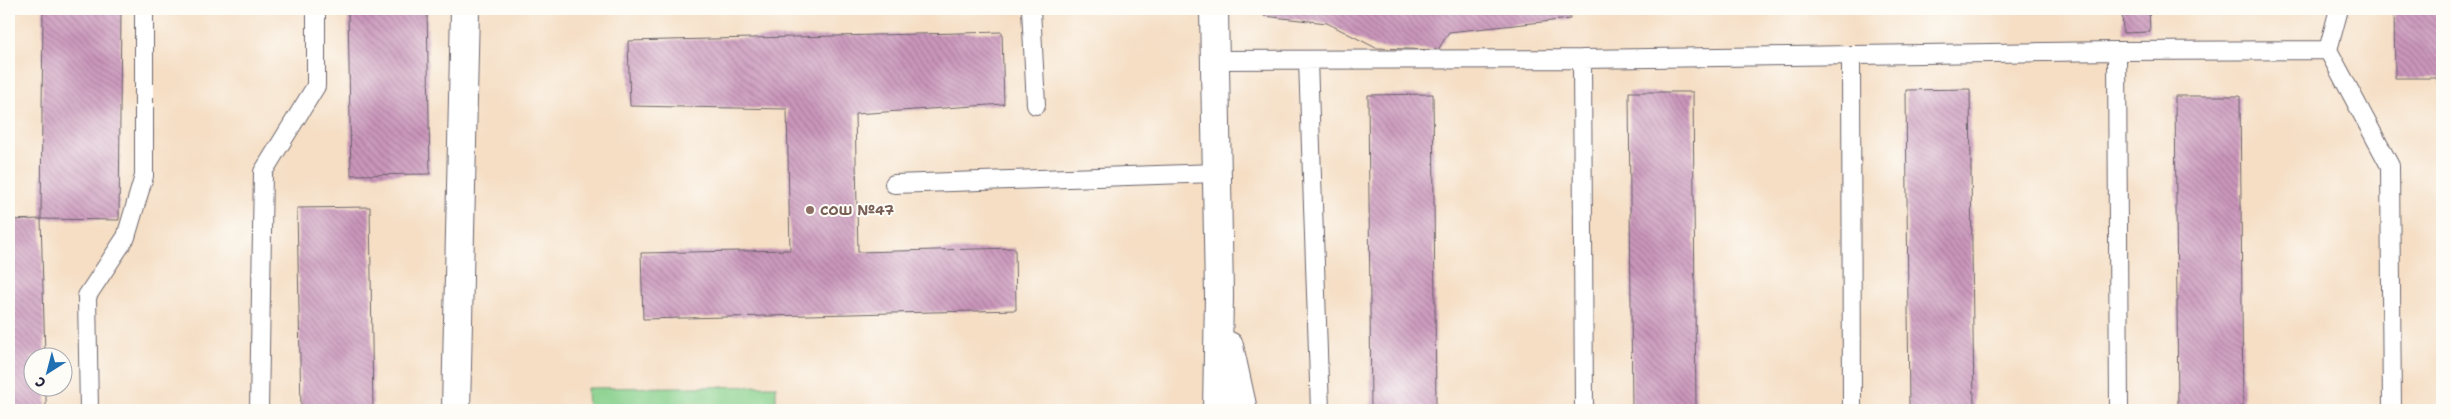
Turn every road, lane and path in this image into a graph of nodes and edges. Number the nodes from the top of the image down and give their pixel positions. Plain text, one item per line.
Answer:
1 (144, 9) edge
2 (316, 9) edge
3 (465, 9) edge
4 (1031, 9) edge
5 (1214, 9) edge
6 (2339, 9) edge
7 (2117, 50) junction
8 (2328, 50) junction
9 (1851, 55) junction
10 (1214, 60) junction
11 (1308, 60) junction
12 (1582, 60) junction
13 (1036, 105) dead end
14 (1216, 173) junction
15 (894, 184) dead end
16 (1219, 295) junction
17 (88, 410) edge
18 (259, 410) edge
19 (456, 410) edge
20 (1217, 410) edge
21 (1243, 410) edge
22 (1320, 410) edge
23 (1584, 410) edge
24 (1852, 410) edge
25 (2119, 410) edge
26 (2392, 410) edge

1 - 17 lane
2 - 18 lane
3 - 19 street
4 - 13 lane
5 - 10 street
6 - 8 lane
7 - 8 lane
7 - 9 lane
7 - 25 lane
8 - 26 lane
9 - 12 lane
9 - 24 lane
10 - 11 lane
10 - 14 street
11 - 12 lane
11 - 22 lane
12 - 23 lane
14 - 15 lane
14 - 16 street
16 - 20 street
16 - 21 street

